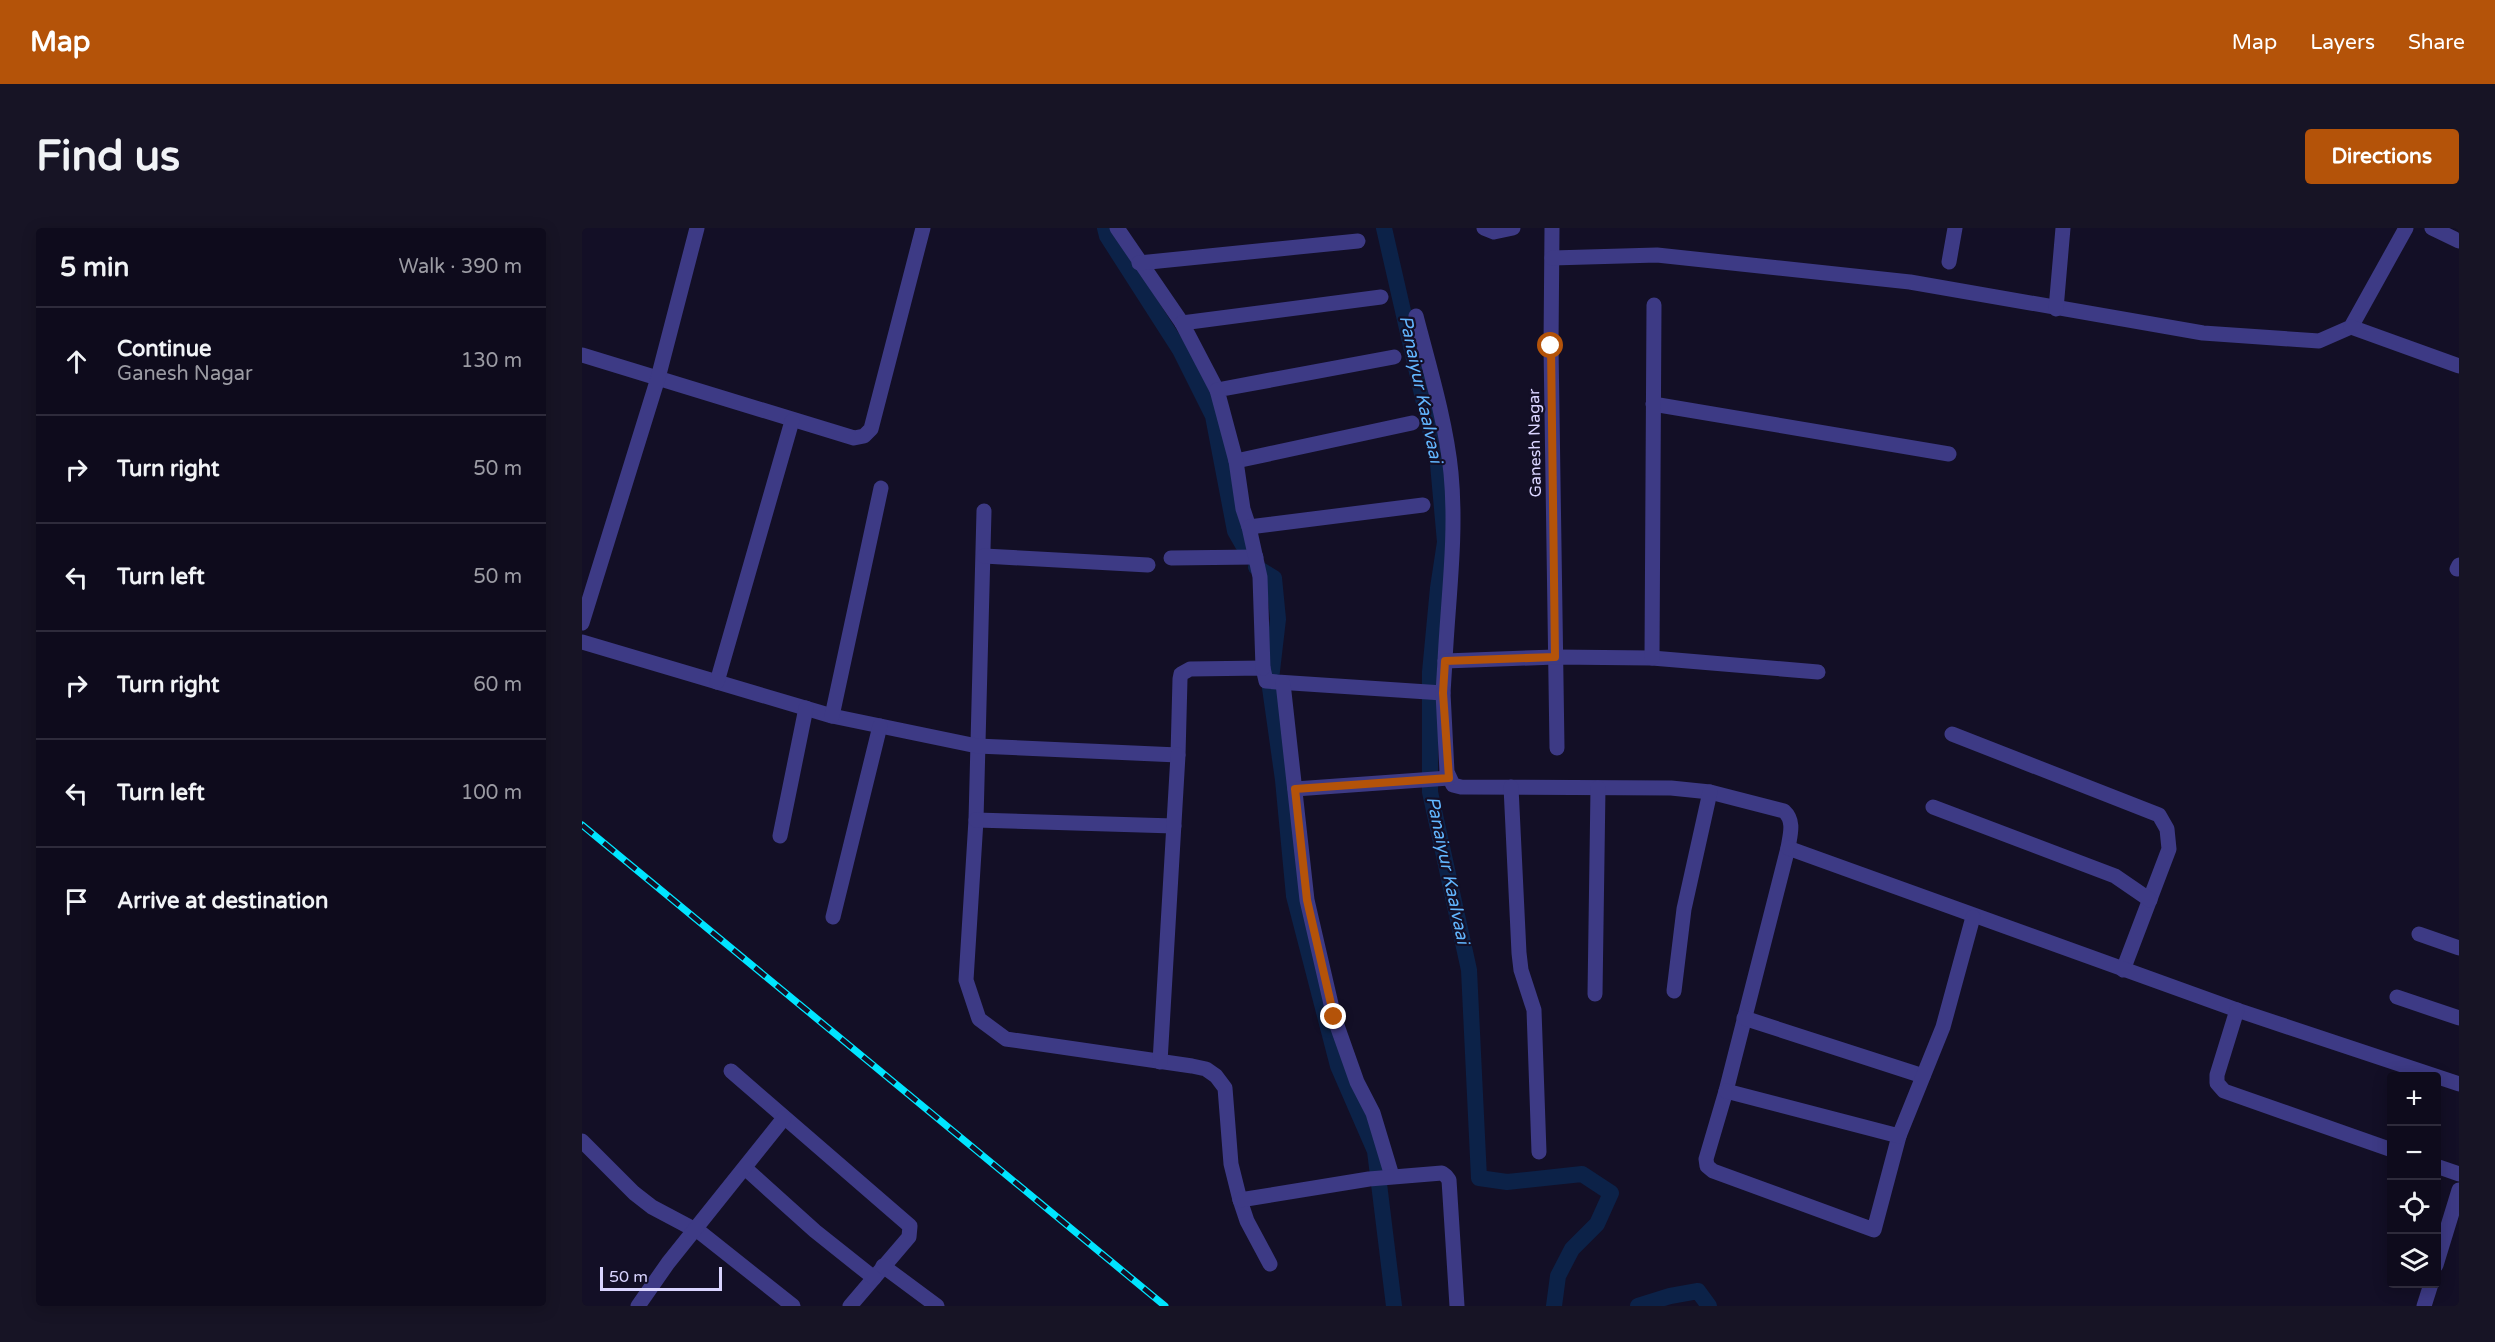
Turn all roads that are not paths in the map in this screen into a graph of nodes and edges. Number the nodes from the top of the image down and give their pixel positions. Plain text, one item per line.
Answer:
1 (697, 228) edge
2 (923, 228) edge
3 (1118, 228) edge
4 (1484, 228) edge
5 (1513, 228) edge
6 (1552, 228) edge
7 (1955, 228) edge
8 (2063, 228) edge
9 (2406, 228) edge
10 (2432, 228) edge
11 (1358, 240) dead end
12 (2459, 241) edge
13 (1552, 258) junction
14 (1949, 262) dead end
15 (1139, 263) junction
16 (1381, 297) dead end
17 (1654, 305) dead end
18 (2056, 309) junction
19 (1416, 316) dead end
20 (1182, 323) junction
21 (2351, 327) junction
22 (582, 355) edge
23 (1394, 357) dead end
24 (2459, 366) edge
25 (658, 378) junction
26 (1217, 390) junction
27 (1653, 404) junction
28 (792, 420) junction
29 (1412, 423) dead end
30 (1949, 454) dead end
31 (1236, 461) junction
32 (881, 488) dead end
33 (1423, 505) dead end
34 (984, 510) dead end
35 (1249, 527) junction
36 (984, 556) junction
37 (1171, 558) dead end
38 (1148, 565) dead end
39 (1258, 566) junction
40 (582, 623) edge
41 (582, 642) edge
42 (1555, 657) junction
43 (1652, 658) junction
44 (1445, 661) junction
45 (1818, 672) dead end
46 (1272, 679) junction
47 (717, 682) junction
48 (1439, 693) junction
49 (806, 708) junction
50 (832, 716) junction
51 (880, 726) junction
52 (1952, 734) dead end
53 (977, 746) junction
54 (1557, 748) dead end
55 (1178, 755) junction
56 (1443, 779) junction
57 (1510, 787) junction
58 (1598, 788) junction
59 (1295, 789) junction
60 (1710, 792) junction
61 (1933, 807) dead end
62 (976, 820) junction
63 (1174, 826) junction
64 (780, 836) dead end
65 (1788, 848) junction
66 (2150, 900) junction
67 (1973, 916) junction
68 (833, 917) dead end
69 (2420, 934) dead end
70 (2459, 948) edge
71 (2123, 970) junction
72 (1674, 991) dead end
73 (1595, 994) dead end
74 (2397, 997) dead end
75 (2238, 1010) junction
76 (1744, 1018) junction
77 (2459, 1018) edge
78 (1160, 1062) junction
79 (731, 1071) dead end
80 (1923, 1076) junction
81 (2459, 1083) edge
82 (1726, 1091) junction
83 (784, 1118) junction
84 (1899, 1136) junction
85 (582, 1141) edge
86 (2387, 1149) edge
87 (1539, 1152) dead end
88 (745, 1168) junction
89 (2441, 1168) edge
90 (2459, 1174) edge
91 (1391, 1176) junction
92 (2459, 1190) edge
93 (1240, 1200) junction
94 (695, 1229) junction
95 (2441, 1249) edge
96 (1270, 1264) dead end
97 (879, 1272) junction
98 (2430, 1288) edge
99 (638, 1306) edge
100 (793, 1306) edge
101 (850, 1306) edge
102 (938, 1306) edge
103 (1457, 1306) edge
104 (2424, 1306) edge

1 - 25 street
2 - 28 street
3 - 15 street
4 - 5 street
6 - 13 street, Ganesh Nagar
7 - 14 street
8 - 18 street
9 - 21 street
10 - 12 street
11 - 15 street
13 - 18 street
13 - 42 street, Ganesh Nagar
15 - 20 street
16 - 20 street
17 - 27 street
18 - 21 street
19 - 44 street
20 - 26 street
21 - 24 street
22 - 25 street
23 - 26 street
25 - 28 street
25 - 40 street
26 - 31 street
27 - 30 street
27 - 43 street
28 - 47 street
29 - 31 street
31 - 35 street
32 - 50 street
33 - 35 street
34 - 36 street
35 - 39 street
36 - 38 street
36 - 53 street
37 - 39 street
39 - 46 street
41 - 47 street
42 - 43 street
42 - 44 street
42 - 54 street, Ganesh Nagar
43 - 45 street
44 - 48 street
46 - 48 street
46 - 55 street
46 - 59 street
47 - 49 street
48 - 56 street
49 - 50 street
49 - 64 street
50 - 51 street
51 - 53 street
51 - 68 street
52 - 66 street
53 - 55 street
53 - 62 street
55 - 63 street
56 - 57 street
56 - 59 street
57 - 58 street
57 - 87 street
58 - 60 street
58 - 73 street
59 - 91 street
60 - 65 street
60 - 72 street
61 - 66 street
62 - 63 street
62 - 78 street
63 - 78 street
65 - 67 street
65 - 76 street
66 - 71 street
67 - 71 street
67 - 80 street
69 - 70 street
71 - 75 street
74 - 77 street
75 - 81 street
75 - 86 street
76 - 80 street
76 - 82 street
78 - 93 street
79 - 83 street
80 - 84 street
82 - 84 street
82 - 84 street
83 - 88 street
83 - 97 street
85 - 94 street
88 - 94 street
88 - 97 street
89 - 90 street
91 - 93 street
91 - 103 street
92 - 95 street
93 - 96 street
94 - 99 street
94 - 100 street
97 - 101 street
97 - 102 street
98 - 104 street

